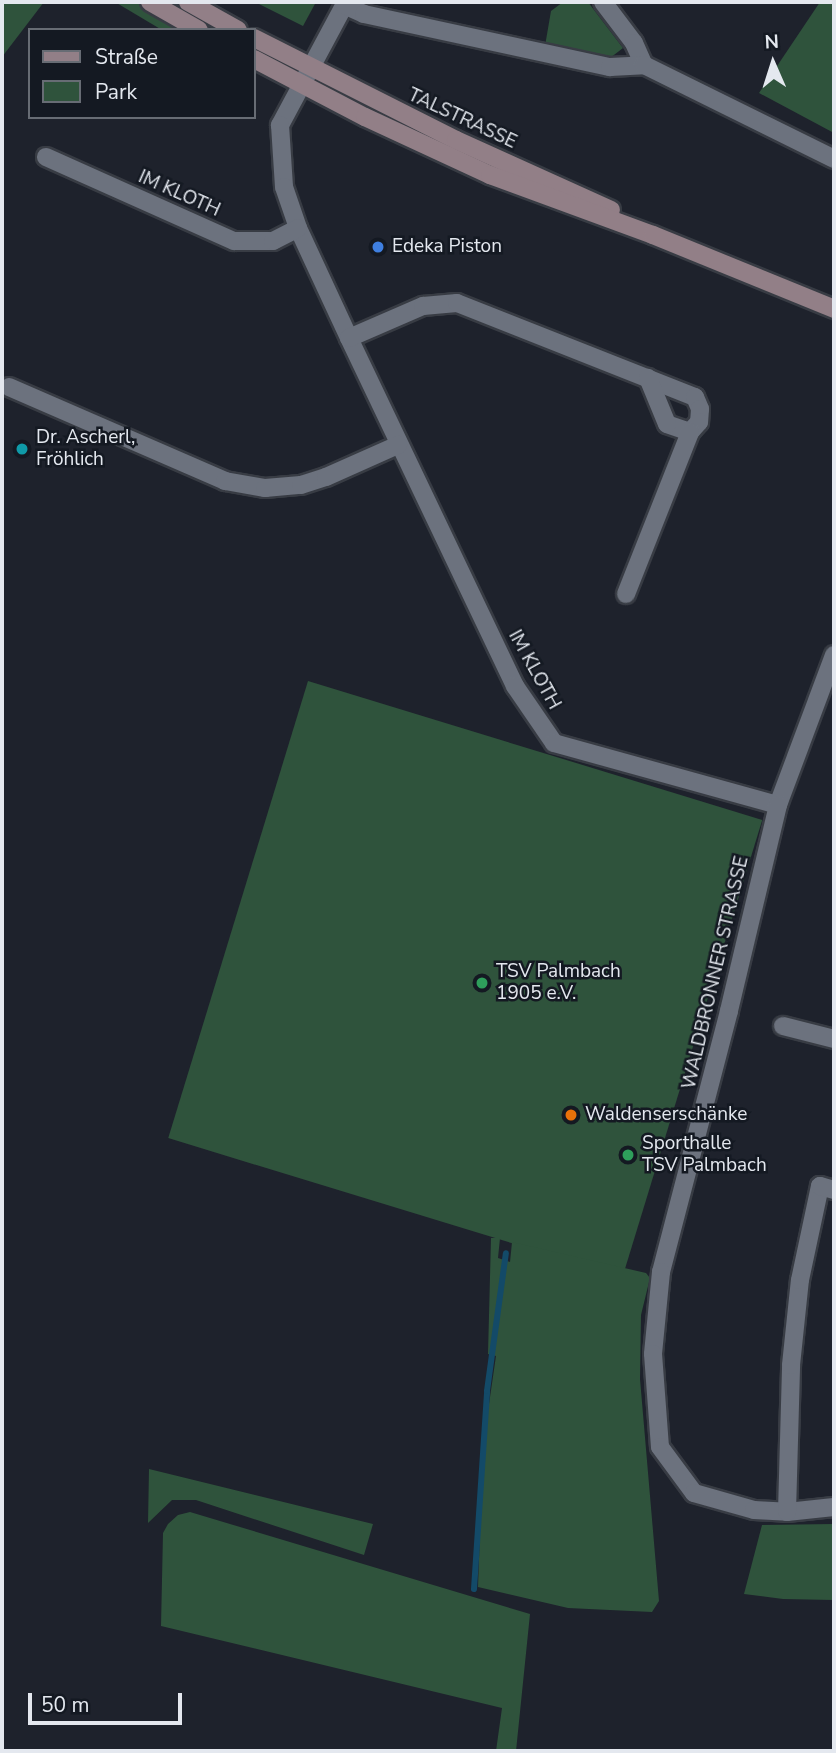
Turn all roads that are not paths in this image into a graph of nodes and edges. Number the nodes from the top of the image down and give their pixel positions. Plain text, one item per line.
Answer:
1 (150, 2) edge
2 (188, 2) edge
3 (603, 2) edge
4 (345, 3) edge
5 (196, 28) edge
6 (234, 28) edge
7 (256, 39) edge
8 (256, 60) edge
9 (644, 65) junction
10 (305, 75) junction
11 (46, 157) dead end
12 (834, 159) edge
13 (298, 228) junction
14 (834, 309) edge
15 (349, 338) junction
16 (648, 378) junction
17 (9, 387) dead end
18 (690, 432) junction
19 (398, 445) junction
20 (626, 594) dead end
21 (834, 655) edge
22 (778, 805) junction
23 (783, 1026) dead end
24 (834, 1040) edge
25 (834, 1190) edge
26 (834, 1507) edge
27 (787, 1513) junction

1 - 5 main road
2 - 6 main road
3 - 9 street
4 - 9 street
4 - 10 street, IM KLOTH
7 - 10 main road, TALSTRASSE
8 - 10 main road, TALSTRASSE
9 - 12 street
10 - 13 street, IM KLOTH
10 - 14 main road, TALSTRASSE
11 - 13 street, IM KLOTH
13 - 15 street, IM KLOTH
15 - 16 street
15 - 19 street, IM KLOTH
16 - 18 street
16 - 18 street
17 - 19 street
18 - 20 street
19 - 22 street, IM KLOTH
21 - 22 street, WALDBRONNER STRASSE
22 - 27 street, WALDBRONNER STRASSE
23 - 24 street
25 - 27 street
26 - 27 street, WALDBRONNER STRASSE

